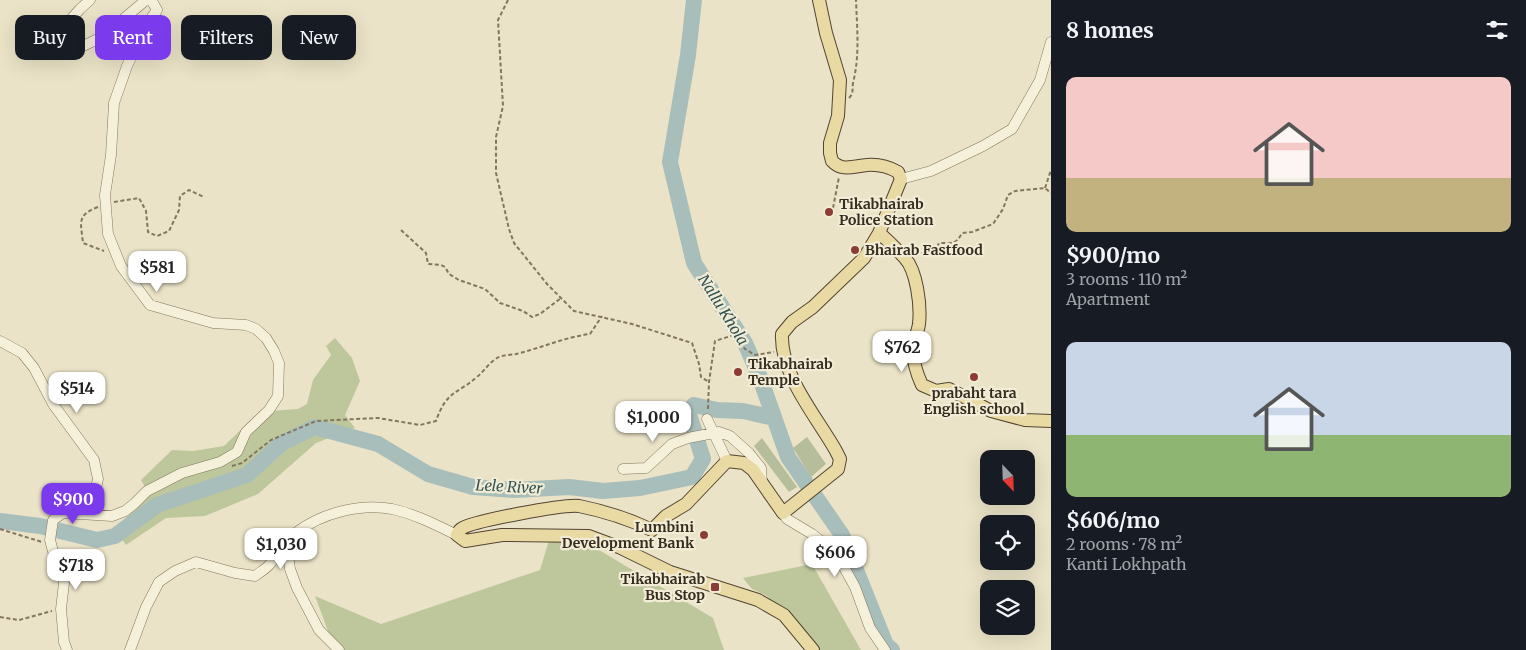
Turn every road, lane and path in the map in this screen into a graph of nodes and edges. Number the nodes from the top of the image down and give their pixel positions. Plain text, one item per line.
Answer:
1 (90, 0) edge
2 (508, 0) edge
3 (819, 0) edge
4 (856, 0) edge
5 (1051, 42) edge
6 (839, 108) junction
7 (841, 168) junction
8 (1051, 170) edge
9 (901, 179) junction
10 (1045, 188) junction
11 (1051, 193) edge
12 (204, 196) dead end
13 (106, 204) junction
14 (833, 208) dead end
15 (401, 230) dead end
16 (879, 233) junction
17 (116, 255) junction
18 (905, 258) junction
19 (561, 298) junction
20 (602, 316) junction
21 (0, 341) edge
22 (783, 350) junction
23 (710, 382) junction
24 (707, 419) joint
25 (1051, 421) edge
26 (727, 461) junction
27 (233, 466) dead end
28 (623, 469) dead end
29 (763, 486) junction
30 (783, 513) junction
31 (90, 514) junction
32 (0, 529) edge
33 (457, 535) junction
34 (286, 541) junction
35 (50, 543) junction
36 (61, 609) junction
37 (0, 617) edge
38 (128, 649) edge
39 (67, 650) edge
40 (339, 650) edge
41 (813, 650) edge
42 (885, 650) edge

1 - 13 street
2 - 19 path
3 - 6 main road
4 - 6 path
5 - 9 street
6 - 7 main road
7 - 9 main road
7 - 14 path
8 - 10 path
9 - 16 main road
10 - 11 path
10 - 18 path
12 - 13 path
13 - 17 street
13 - 17 path
15 - 19 path
16 - 18 main road
16 - 22 main road
17 - 31 street
18 - 25 main road
19 - 20 path
20 - 23 path
20 - 27 path
21 - 31 street
22 - 23 path
22 - 30 main road
23 - 24 path
24 - 26 street
26 - 29 main road
26 - 33 main road
28 - 29 street
29 - 30 main road
30 - 42 street
31 - 35 street
32 - 35 path
33 - 34 street
33 - 41 main road
34 - 38 street
34 - 40 street
35 - 36 street
36 - 37 path
36 - 39 street

